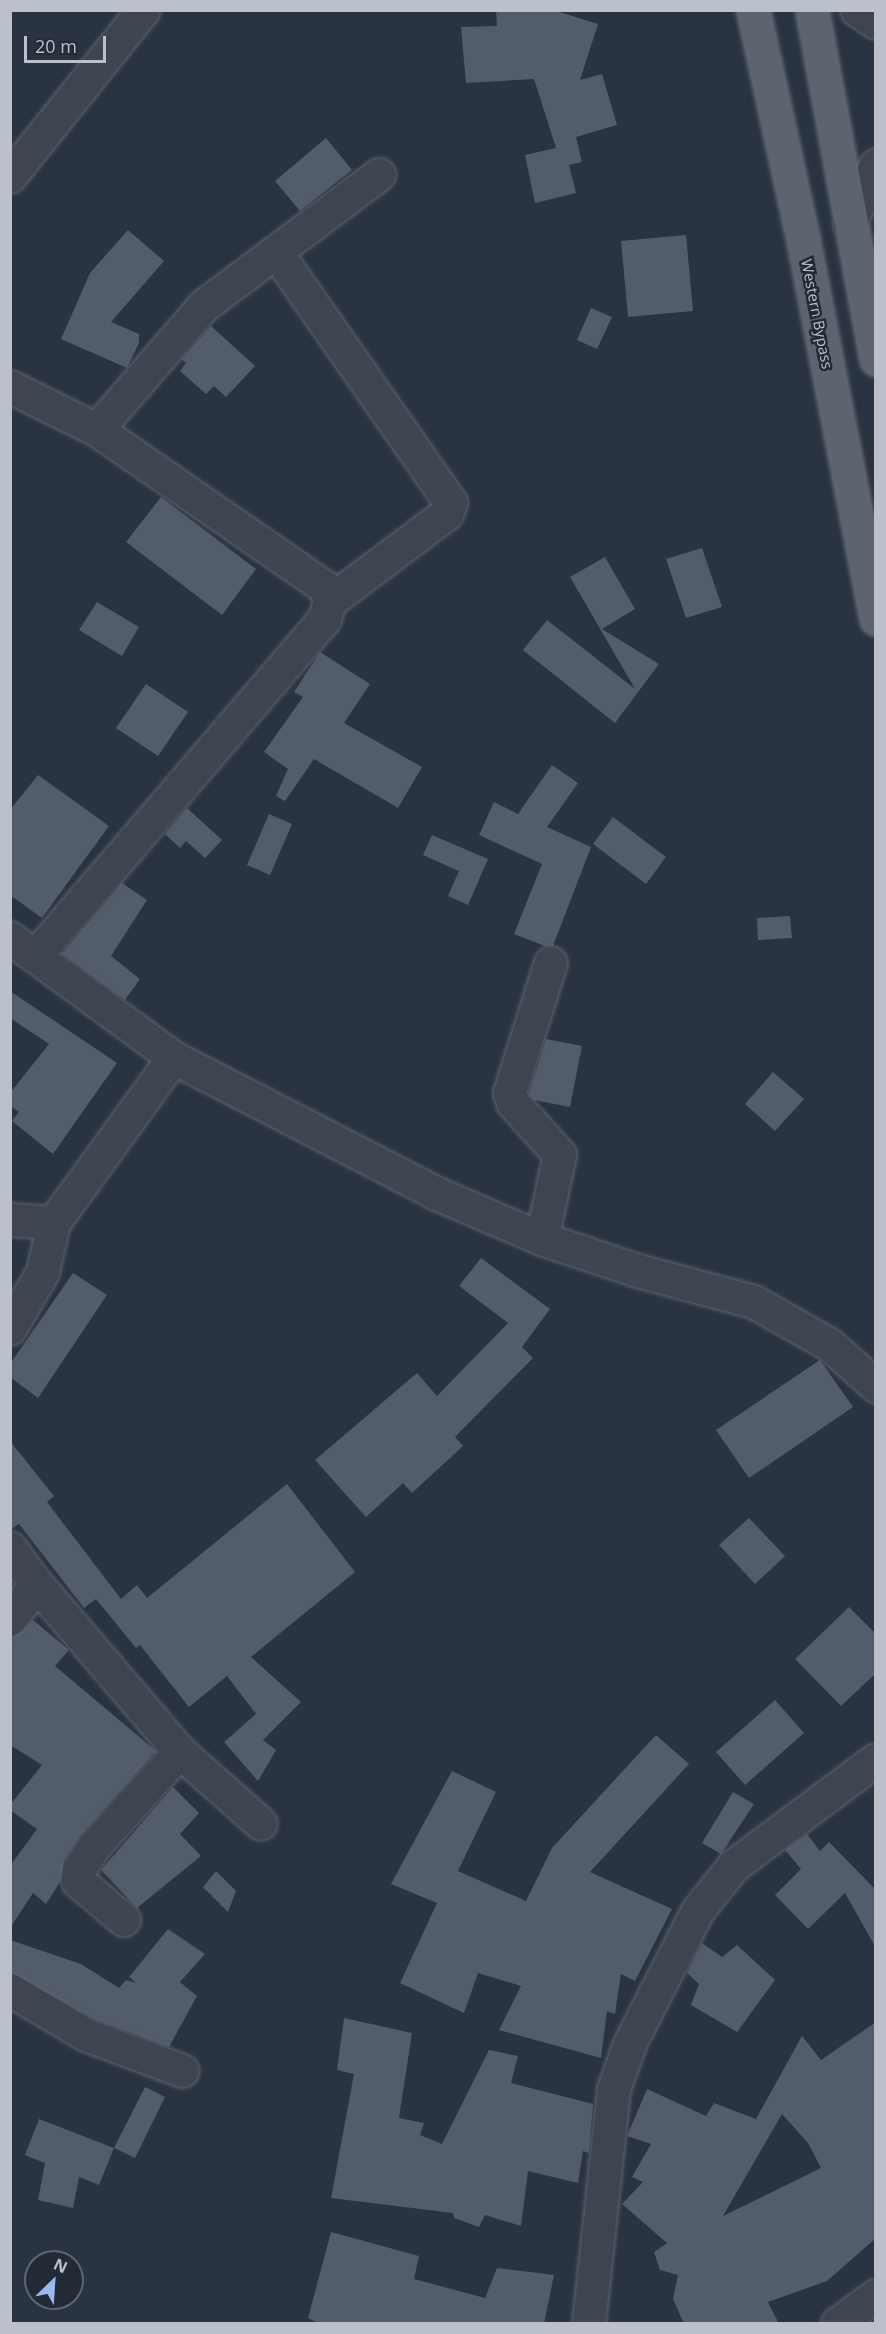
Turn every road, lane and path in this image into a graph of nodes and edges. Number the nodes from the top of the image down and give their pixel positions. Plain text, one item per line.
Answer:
1 (144, 10) edge
2 (753, 10) edge
3 (812, 10) edge
4 (857, 10) edge
5 (876, 22) edge
6 (876, 166) edge
7 (379, 175) dead end
8 (10, 177) edge
9 (850, 224) junction
10 (276, 252) junction
11 (876, 359) edge
12 (10, 387) edge
13 (97, 430) junction
14 (330, 602) junction
15 (876, 619) edge
16 (10, 938) edge
17 (37, 955) junction
18 (551, 963) dead end
19 (174, 1058) junction
20 (10, 1220) edge
21 (54, 1223) junction
22 (542, 1239) junction
23 (10, 1329) edge
24 (876, 1386) edge
25 (10, 1548) edge
26 (33, 1581) junction
27 (10, 1620) edge
28 (180, 1752) junction
29 (876, 1760) edge
30 (261, 1824) dead end
31 (124, 1920) dead end
32 (10, 1990) edge
33 (183, 2071) dead end
34 (876, 2296) edge
35 (589, 2324) edge
36 (838, 2324) edge

1 - 8 street
2 - 15 main road, Western Bypass
3 - 9 main road
4 - 5 street
6 - 9 street
7 - 10 street
9 - 11 main road
10 - 13 street
10 - 14 street
12 - 13 street
13 - 14 street
14 - 17 street
16 - 17 street
17 - 19 street
18 - 22 street
19 - 21 street
19 - 22 street
20 - 21 street
21 - 23 street
22 - 24 street
25 - 26 street
26 - 27 street
26 - 28 street
28 - 30 street
28 - 31 street
29 - 35 street
32 - 33 street
34 - 36 street

